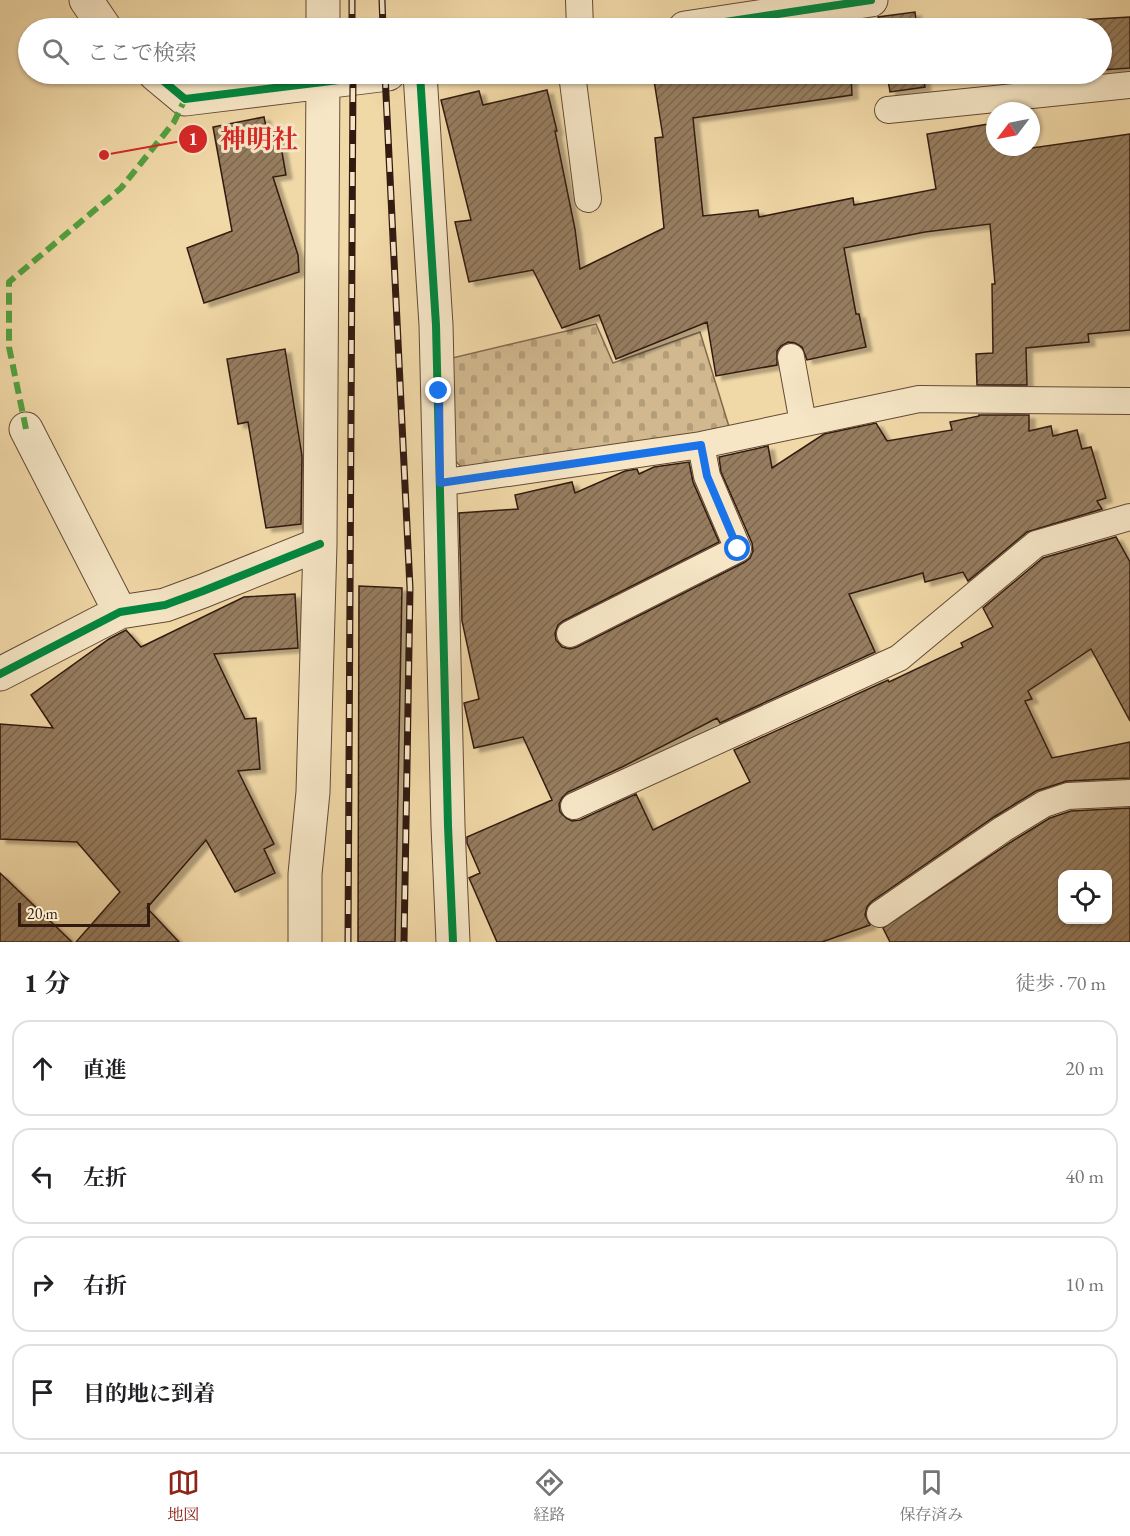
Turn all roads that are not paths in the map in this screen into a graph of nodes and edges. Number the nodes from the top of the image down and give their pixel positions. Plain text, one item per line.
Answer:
1 (86, 0) edge
2 (323, 0) edge
3 (579, 0) edge
4 (871, 0) edge
5 (98, 18) edge
6 (323, 18) edge
7 (580, 18) edge
8 (751, 18) edge
9 (167, 84) edge
10 (284, 84) edge
11 (323, 84) edge
12 (421, 84) edge
13 (573, 84) edge
14 (1130, 85) edge
15 (888, 110) dead end
16 (588, 200) dead end
17 (791, 357) dead end
18 (1130, 401) edge
19 (803, 423) junction
20 (26, 429) dead end
21 (701, 445) junction
22 (440, 483) junction
23 (1130, 517) edge
24 (320, 544) junction
25 (120, 612) junction
26 (570, 633) dead end
27 (0, 674) edge
28 (1130, 793) edge
29 (574, 806) dead end
30 (880, 914) dead end
31 (305, 942) edge
32 (453, 942) edge

1 - 5 street
2 - 6 street
3 - 7 lane
4 - 8 street
9 - 10 street
11 - 24 street
12 - 22 street
13 - 16 lane
14 - 15 lane
17 - 19 lane
18 - 19 lane
19 - 21 lane
20 - 25 street
21 - 22 lane
21 - 26 lane
22 - 32 street
23 - 29 lane
24 - 25 street
24 - 31 street
25 - 27 street
28 - 30 lane

